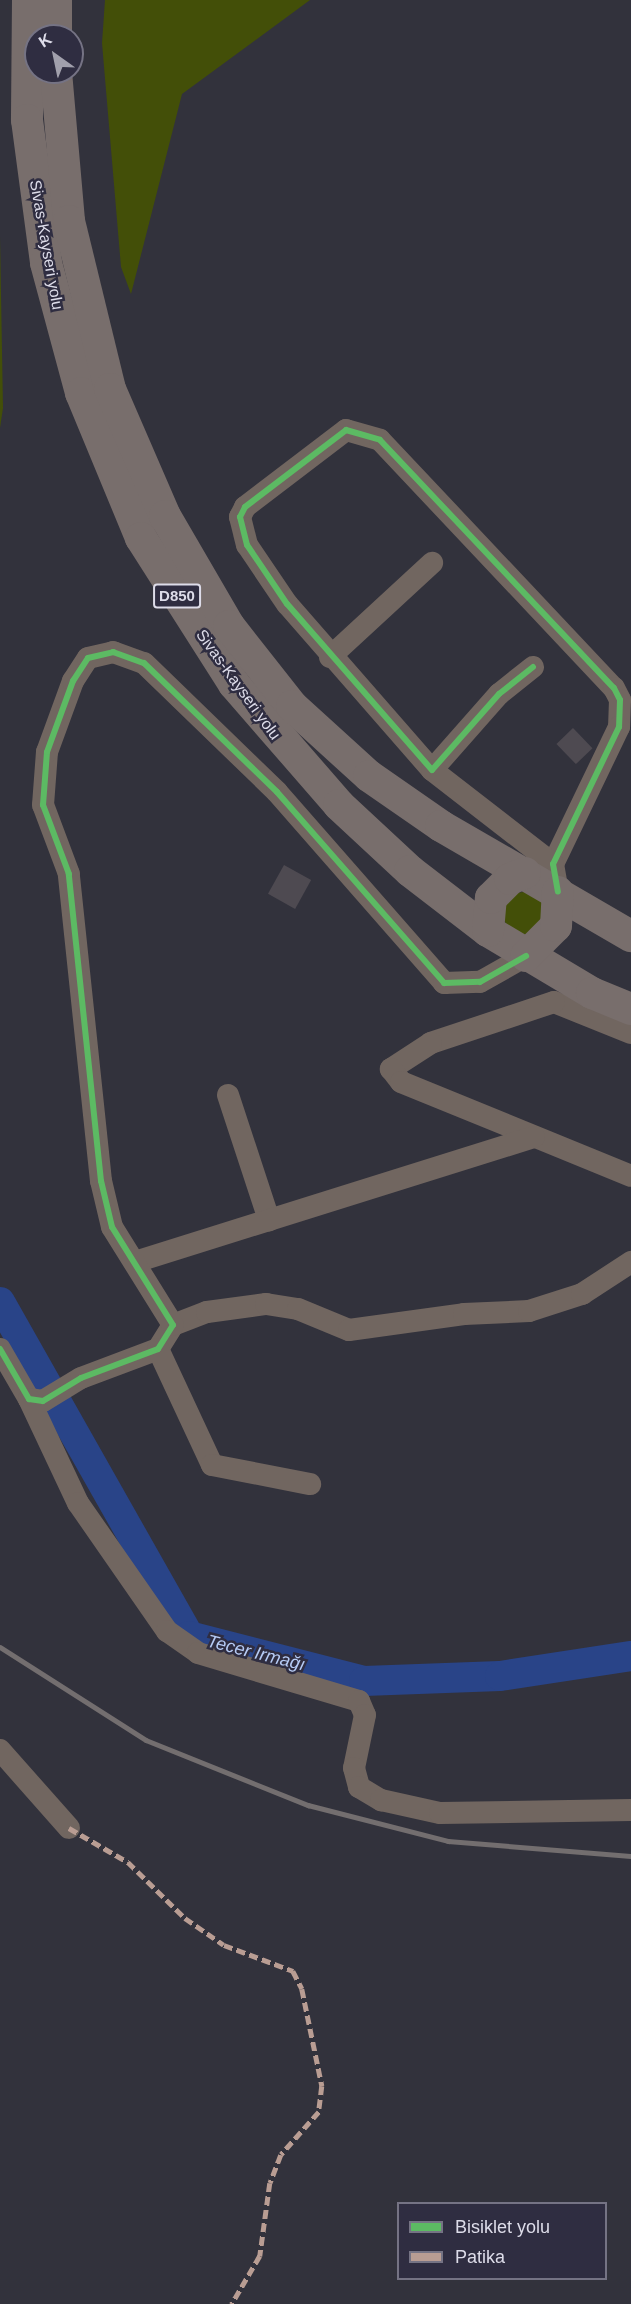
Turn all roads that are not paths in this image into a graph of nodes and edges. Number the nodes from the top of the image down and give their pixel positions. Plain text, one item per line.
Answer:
1 (28, 0) edge
2 (56, 0) edge
3 (56, 24) edge
4 (57, 84) edge
5 (432, 563) dead end
6 (330, 657) junction
7 (533, 667) dead end
8 (432, 770) junction
9 (546, 876) junction
10 (488, 931) junction
11 (631, 936) edge
12 (526, 956) junction
13 (480, 982) junction
14 (631, 1009) edge
15 (631, 1033) edge
16 (228, 1095) dead end
17 (534, 1137) junction
18 (631, 1176) edge
19 (269, 1220) junction
20 (135, 1262) junction
21 (631, 1262) edge
22 (173, 1325) junction
23 (0, 1348) edge
24 (158, 1349) junction
25 (36, 1400) junction
26 (310, 1484) dead end
27 (0, 1750) edge
28 (631, 1810) edge
29 (69, 1828) dead end

1 - 10 highway, Sivas-Kayseri yolu / D850
2 - 3 highway
4 - 9 highway, Sivas-Kayseri yolu / D850
5 - 6 street
6 - 8 street
6 - 9 street
7 - 8 street
8 - 9 street
9 - 10 highway
9 - 11 highway, Sivas-Kayseri yolu / D850
9 - 12 highway
10 - 12 highway, Sivas-Kayseri yolu / D850
10 - 13 street
12 - 13 street
12 - 14 highway, Sivas-Kayseri yolu / D850
13 - 20 street
15 - 17 street
16 - 19 street
17 - 18 street
17 - 19 street
19 - 20 street
20 - 22 street
21 - 22 street
22 - 24 street
23 - 25 street
24 - 25 street
24 - 26 street
25 - 28 street
27 - 29 street

